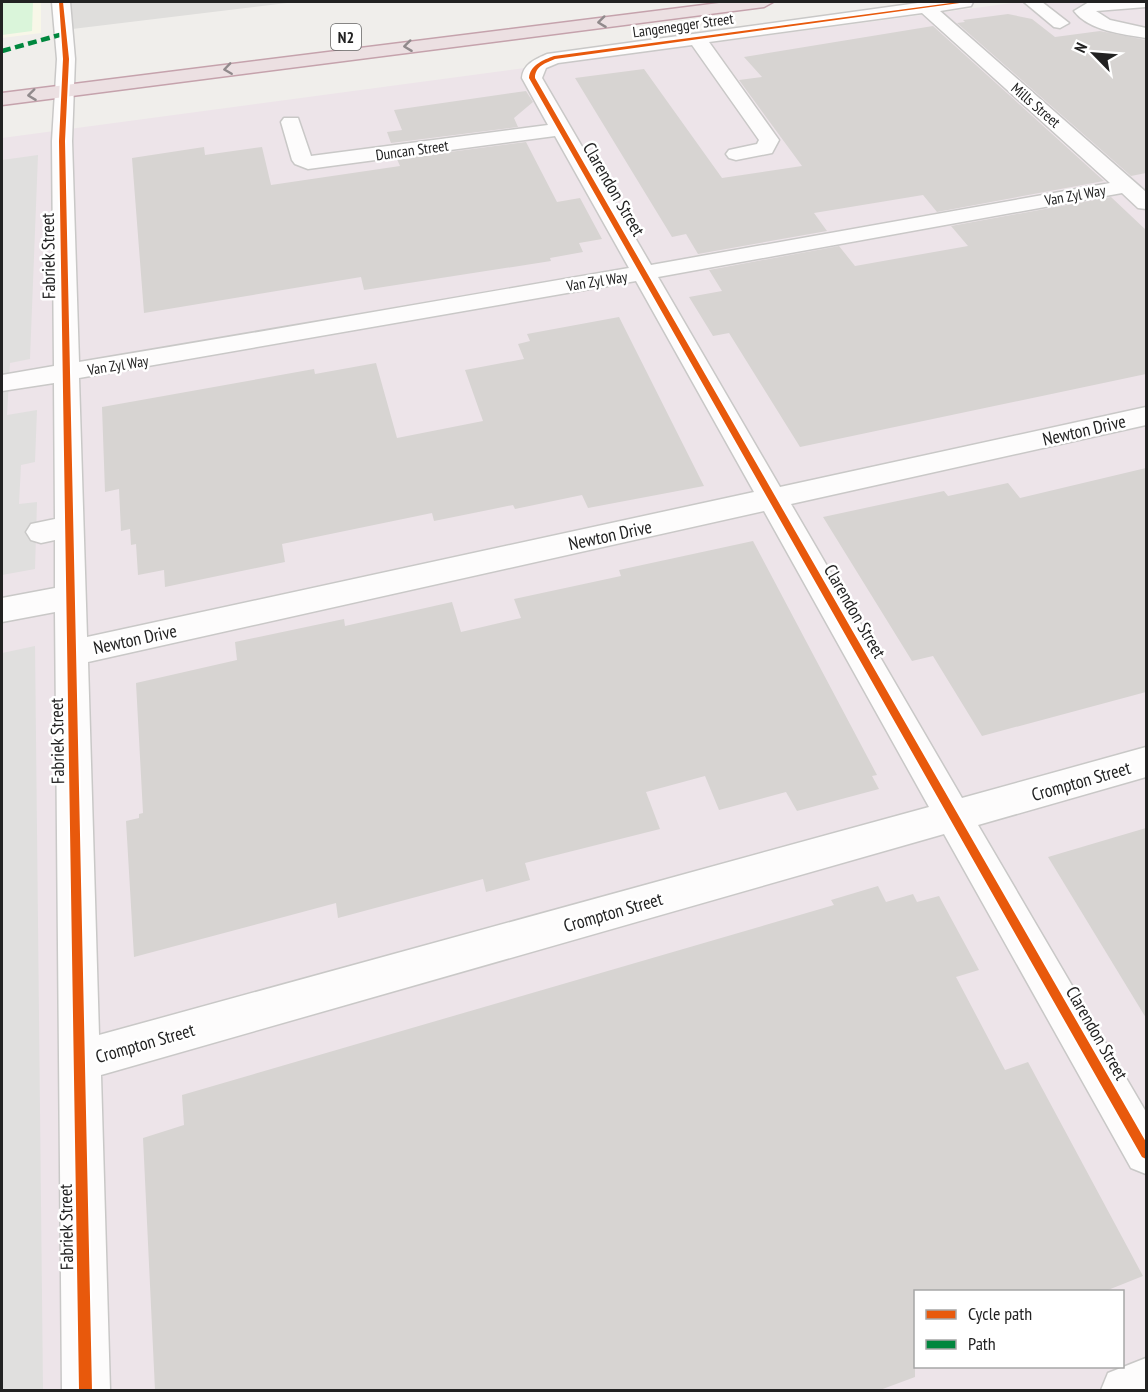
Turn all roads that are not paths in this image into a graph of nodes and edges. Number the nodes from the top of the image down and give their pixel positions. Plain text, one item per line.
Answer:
1 (61, 2) edge
2 (628, 2) edge
3 (764, 2) edge
4 (965, 2) edge
5 (1032, 2) edge
6 (1146, 2) edge
7 (925, 7) junction
8 (1060, 23) dead end
9 (1146, 33) edge
10 (697, 38) junction
11 (2, 82) edge
12 (64, 82) junction
13 (536, 86) joint
14 (2, 99) edge
15 (291, 122) dead end
16 (561, 129) junction
17 (736, 154) dead end
18 (1127, 186) junction
19 (1146, 203) edge
20 (643, 273) junction
21 (67, 373) junction
22 (2, 383) edge
23 (1146, 416) edge
24 (772, 499) junction
25 (71, 597) junction
26 (2, 610) edge
27 (72, 653) junction
28 (1146, 762) edge
29 (954, 816) junction
30 (80, 1061) junction
31 (1146, 1153) edge
32 (1146, 1382) edge
33 (86, 1390) edge
34 (1125, 1390) edge

1 - 12 street, Fabriek Street
2 - 12 highway, N2
3 -> 12 highway, N2
4 - 7 street, Langenegger Street
5 - 8 street
6 - 9 street
7 - 10 street, Langenegger Street
7 - 18 street, Mills Street
10 - 13 street, Langenegger Street
10 - 17 street
11 - 12 highway, N2
12 -> 14 highway, N2
12 - 21 street, Fabriek Street
13 - 16 street, Clarendon Street
15 - 16 street, Duncan Street
16 - 20 street, Clarendon Street
18 - 19 street, Mills Street
18 - 20 street, Van Zyl Way
20 - 21 street, Van Zyl Way
20 - 24 street, Clarendon Street
21 - 22 street, Van Zyl Way
21 - 25 street, Fabriek Street
23 - 24 street, Newton Drive
24 - 27 street, Newton Drive
24 - 29 street, Clarendon Street
25 - 26 street
25 - 27 street, Fabriek Street
27 - 30 street, Fabriek Street
28 - 29 street, Crompton Street
29 - 30 street, Crompton Street
29 - 31 street, Clarendon Street
30 - 33 street, Fabriek Street
32 - 34 street

